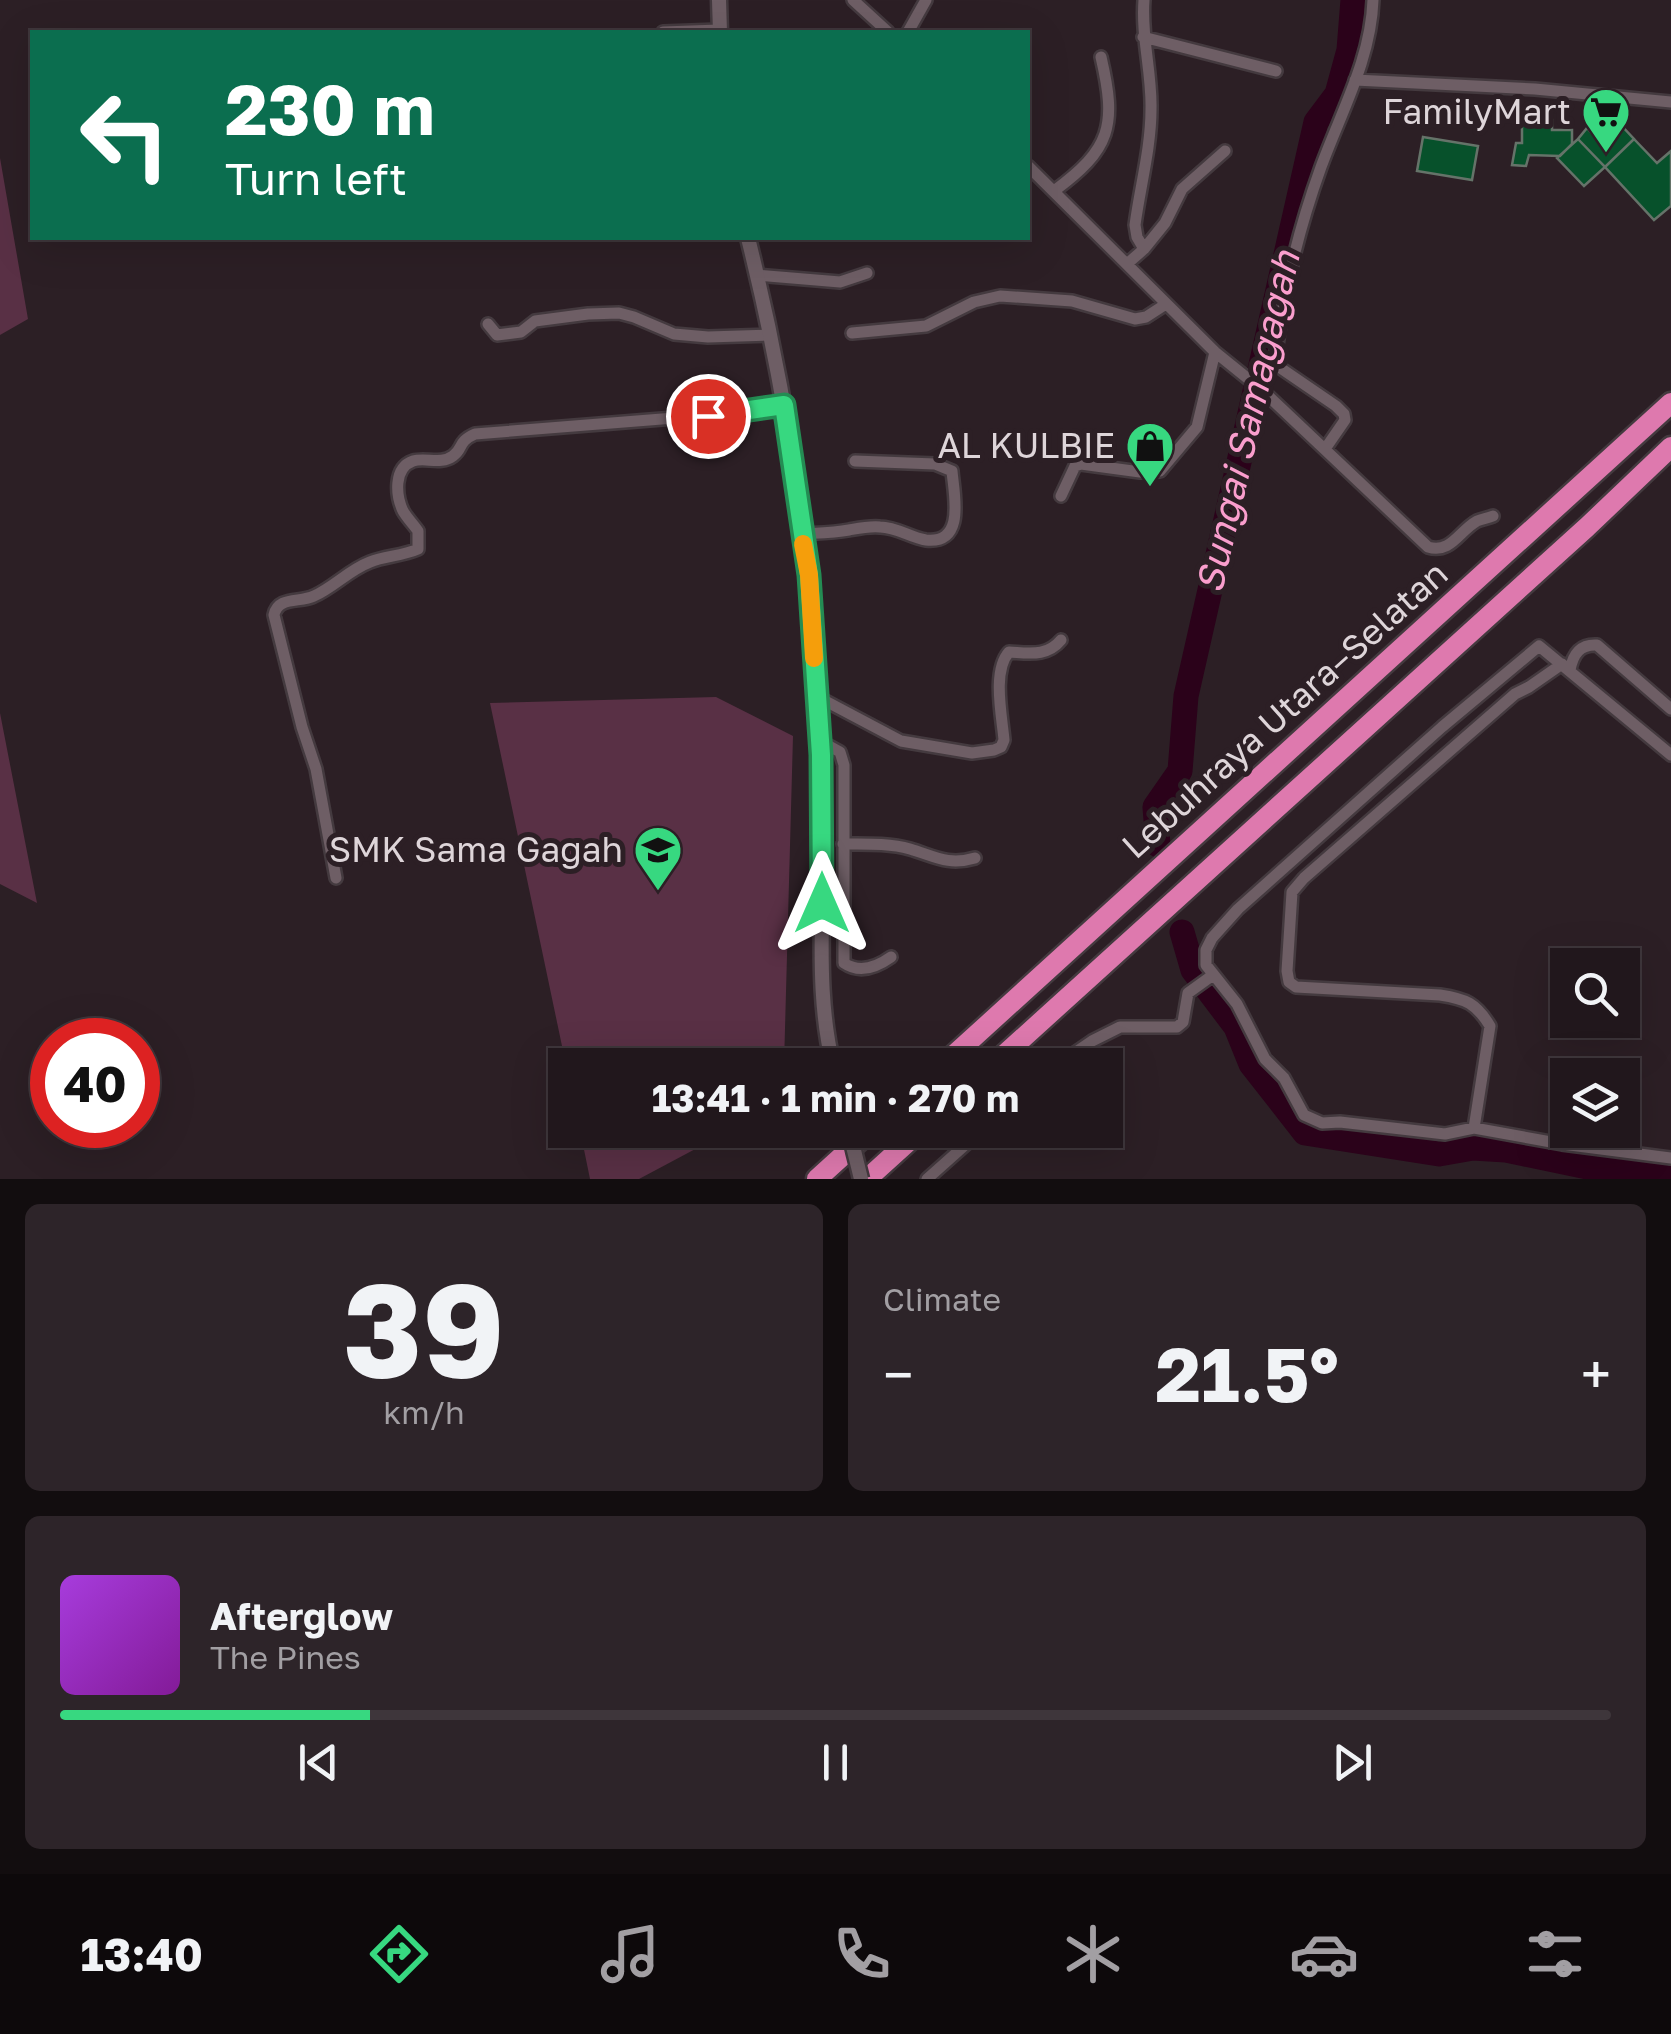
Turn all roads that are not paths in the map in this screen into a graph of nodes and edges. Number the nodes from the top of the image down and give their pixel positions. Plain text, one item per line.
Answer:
1 (719, 0) edge
2 (853, 0) edge
3 (926, 0) edge
4 (1144, 0) edge
5 (1373, 0) edge
6 (720, 30) edge
7 (886, 30) edge
8 (909, 30) edge
9 (1143, 37) junction
10 (1101, 57) dead end
11 (1276, 71) dead end
12 (1354, 80) junction
13 (1671, 102) edge
14 (1225, 151) dead end
15 (1030, 168) edge
16 (1054, 191) junction
17 (748, 240) edge
18 (1144, 249) junction
19 (1127, 264) junction
20 (867, 273) dead end
21 (757, 274) junction
22 (1166, 304) junction
23 (488, 324) dead end
24 (852, 334) dead end
25 (768, 335) junction
26 (1215, 352) junction
27 (1671, 402) edge
28 (784, 405) junction
29 (1671, 447) edge
30 (1326, 449) junction
31 (855, 461) dead end
32 (1671, 465) edge
33 (1061, 496) dead end
34 (1493, 516) dead end
35 (1587, 528) junction
36 (801, 534) junction
37 (1061, 640) dead end
38 (1566, 667) junction
39 (816, 696) junction
40 (1671, 709) edge
41 (820, 741) junction
42 (1671, 756) edge
43 (843, 844) junction
44 (975, 858) dead end
45 (336, 878) dead end
46 (892, 958) dead end
47 (1211, 976) junction
48 (829, 1048) edge
49 (961, 1048) edge
50 (1012, 1048) edge
51 (1082, 1048) edge
52 (1474, 1128) junction
53 (852, 1148) edge
54 (855, 1148) edge
55 (900, 1148) edge
56 (962, 1148) edge
57 (1671, 1158) edge
58 (818, 1179) edge
59 (864, 1179) edge
60 (927, 1179) edge

1 - 6 street
2 - 7 street
3 - 8 street
4 - 9 street
5 - 12 street
9 - 11 street
9 - 18 street
10 - 16 street
12 - 13 street
12 - 30 street
14 - 18 street
15 - 16 street
16 - 19 street
17 - 21 street
18 - 19 street
19 - 22 street
20 - 21 street
21 - 25 street
22 - 24 street
22 - 26 street
23 - 25 street
25 - 28 street
26 - 30 street
26 - 33 street
27 - 49 highway, Lebuhraya Utara–Selatan
28 - 36 street
28 - 45 street
29 - 35 highway, Lebuhraya Utara–Selatan
30 - 34 street
31 - 36 street
32 - 35 highway
35 - 50 highway, Lebuhraya Utara–Selatan
36 - 39 street
37 - 39 street
38 - 40 street
38 - 42 street
38 - 47 street
38 - 52 street
39 - 41 street
41 - 43 street
41 - 48 street
43 - 44 street
43 - 46 street
47 - 51 street
47 - 52 street
52 - 57 street
53 - 58 highway
54 - 59 street, bridge
55 - 59 highway
56 - 60 street

